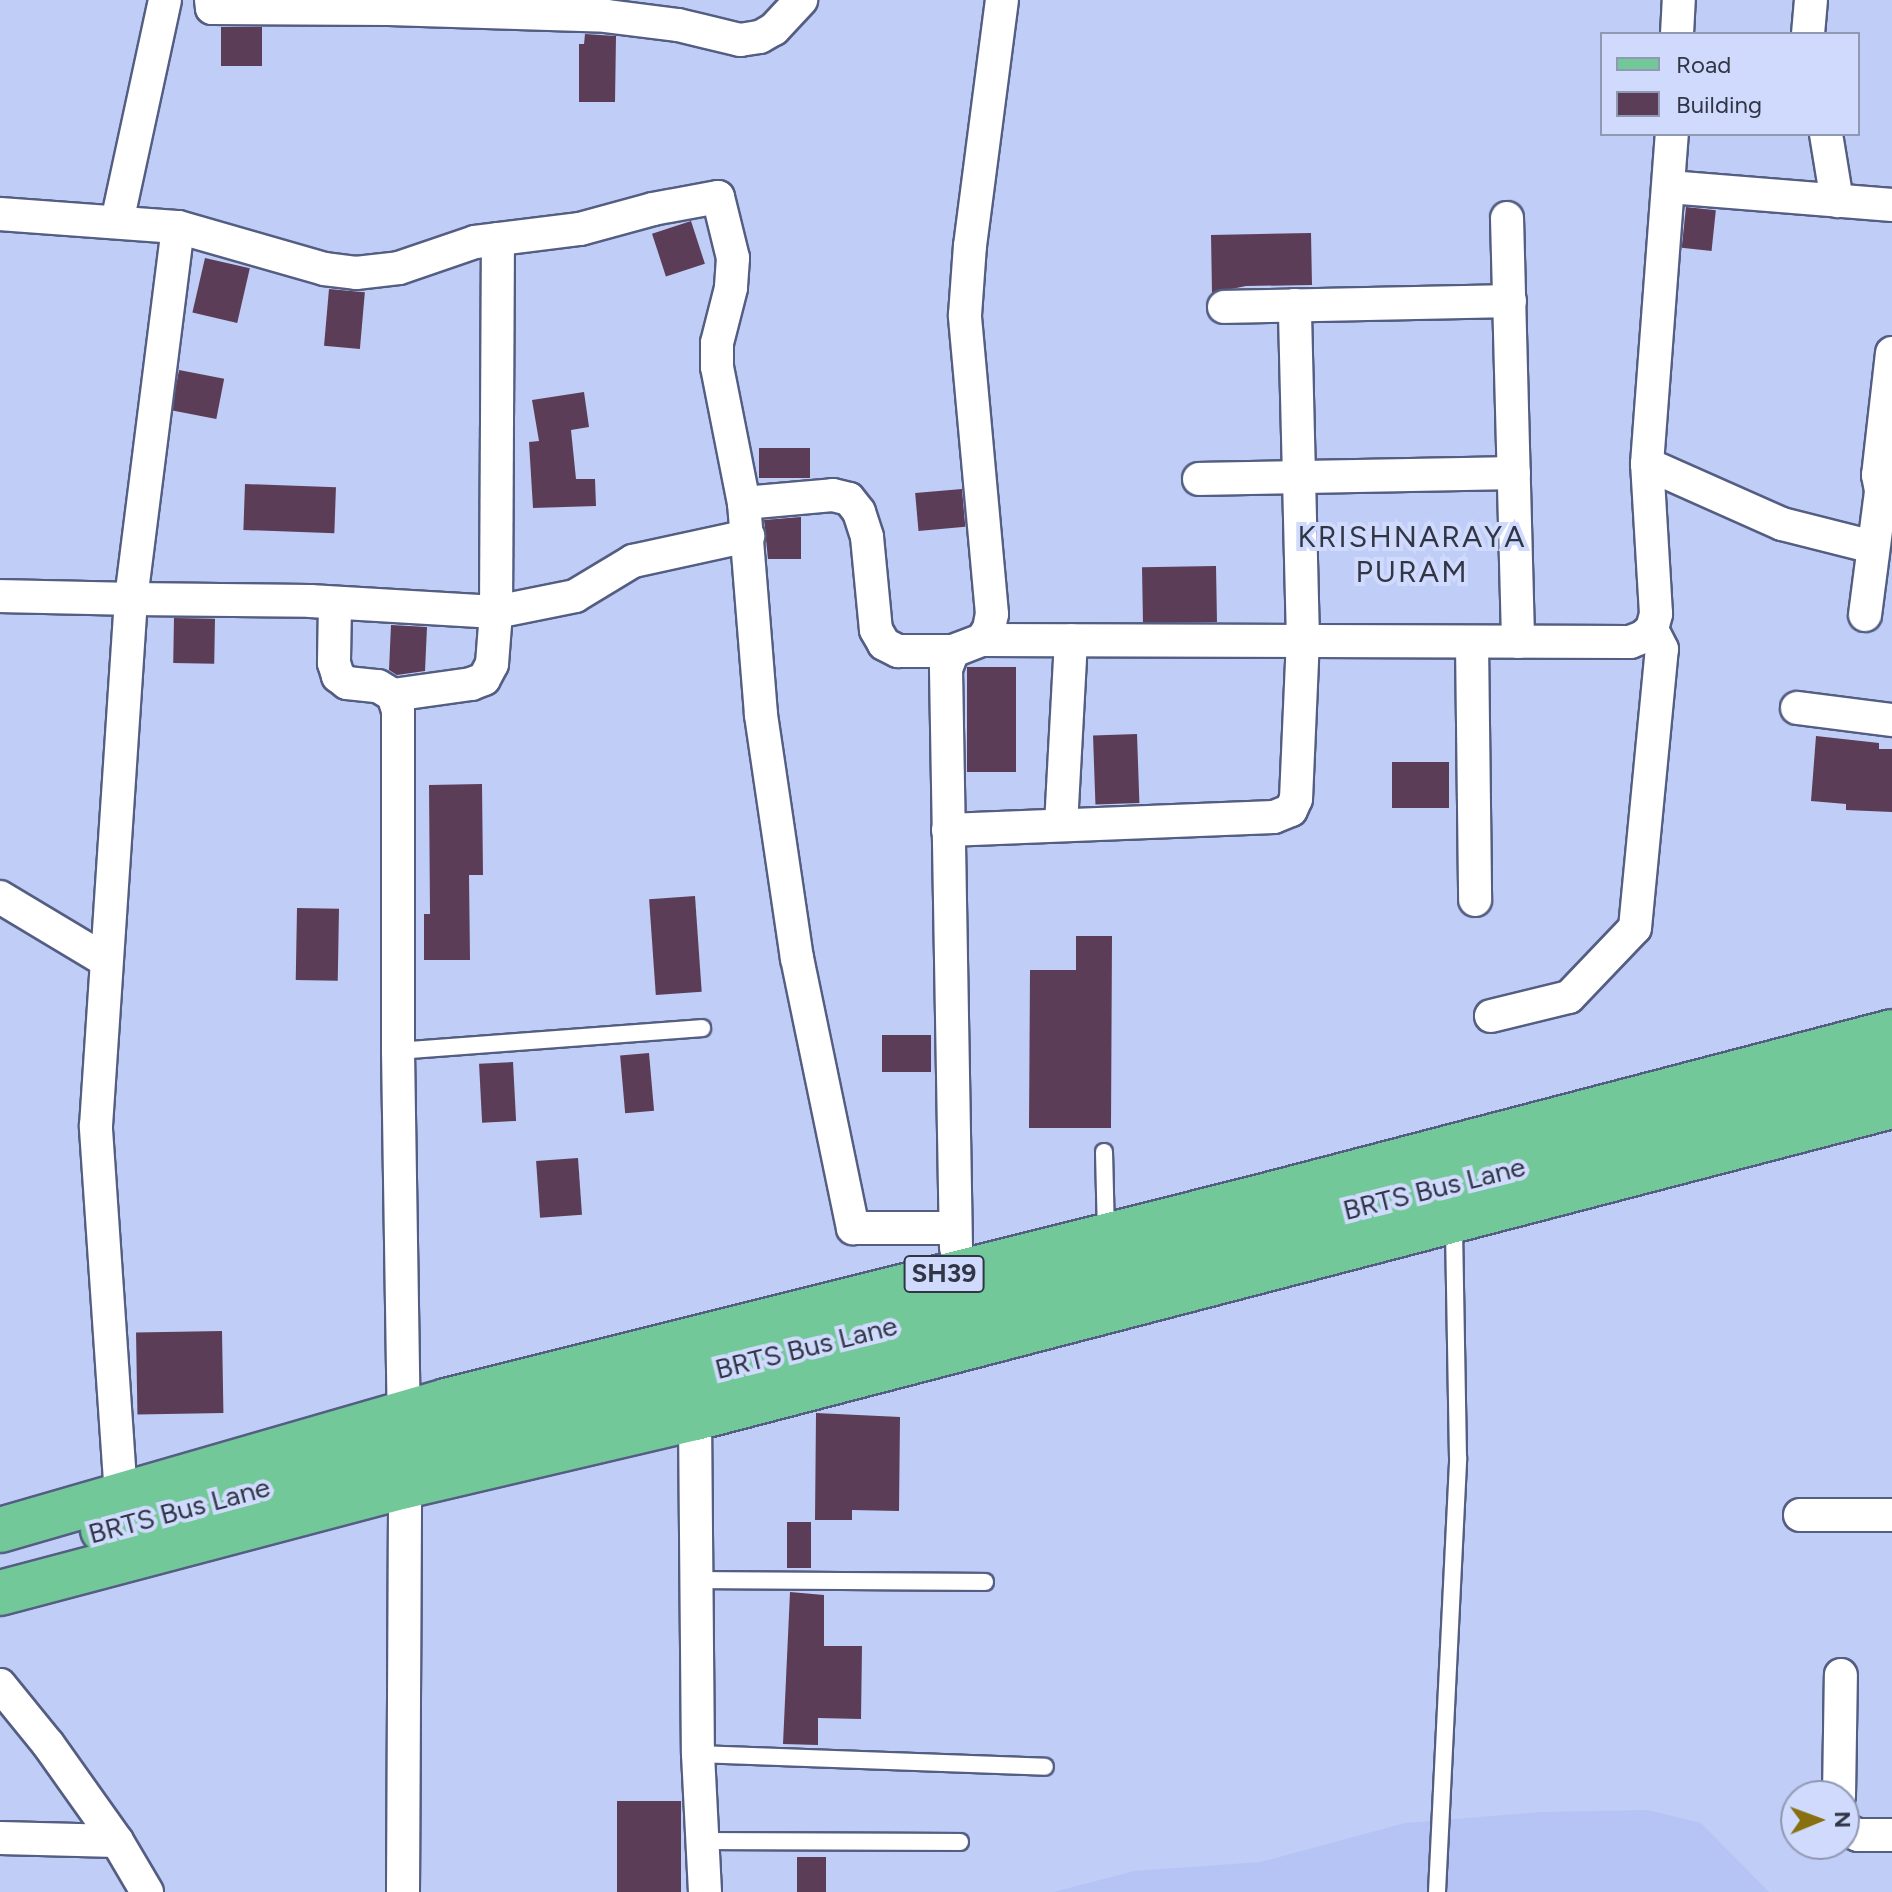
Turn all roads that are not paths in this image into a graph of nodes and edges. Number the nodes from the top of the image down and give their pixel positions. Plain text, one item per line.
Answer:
1 (165, 0) edge
2 (174, 0) edge
3 (801, 0) edge
4 (1002, 0) edge
5 (1679, 0) edge
6 (1811, 0) edge
7 (212, 4) edge
8 (1677, 32) edge
9 (1808, 32) edge
10 (1672, 136) edge
11 (1826, 136) edge
12 (1669, 187) junction
13 (1837, 201) junction
14 (1889, 205) edge
15 (0, 214) edge
16 (1507, 218) dead end
17 (117, 222) junction
18 (178, 227) junction
19 (498, 239) junction
20 (1510, 301) junction
21 (1295, 305) junction
22 (1224, 307) dead end
23 (1892, 353) edge
24 (1647, 464) junction
25 (1514, 473) junction
26 (1299, 478) junction
27 (1199, 479) dead end
28 (1887, 495) edge
29 (744, 503) junction
30 (748, 536) junction
31 (1873, 547) junction
32 (0, 596) edge
33 (131, 599) junction
34 (335, 603) junction
35 (496, 612) junction
36 (1865, 615) dead end
37 (1652, 629) junction
38 (1071, 640) junction
39 (1303, 641) junction
40 (1472, 642) junction
41 (1518, 642) junction
42 (968, 646) junction
43 (393, 695) junction
44 (1797, 708) dead end
45 (1892, 720) edge
46 (1061, 825) junction
47 (948, 830) junction
48 (0, 897) edge
49 (1475, 900) dead end
50 (105, 960) junction
51 (1491, 1016) dead end
52 (702, 1028) dead end
53 (1892, 1032) edge
54 (398, 1051) junction
55 (1892, 1071) edge
56 (1892, 1106) edge
57 (1104, 1152) dead end
58 (1454, 1219) junction
59 (955, 1228) junction
60 (1106, 1234) junction
61 (956, 1271) junction
62 (404, 1413) junction
63 (695, 1418) junction
64 (405, 1486) junction
65 (121, 1496) junction
66 (1800, 1515) dead end
67 (1892, 1515) edge
68 (0, 1530) edge
69 (0, 1556) edge
70 (698, 1580) junction
71 (985, 1582) dead end
72 (0, 1593) edge
73 (1841, 1675) dead end
74 (0, 1685) edge
75 (698, 1754) junction
76 (1045, 1767) dead end
77 (1839, 1780) edge
78 (1860, 1835) edge
79 (1892, 1835) edge
80 (0, 1838) edge
81 (117, 1841) junction
82 (703, 1841) junction
83 (960, 1842) dead end
84 (147, 1892) edge
85 (403, 1892) edge
86 (705, 1892) edge
87 (1437, 1892) edge

1 - 17 street
2 - 7 street
3 - 7 street
4 - 42 street
5 - 8 street
6 - 9 street
10 - 12 street
11 - 13 street
12 - 13 street
12 - 24 street
13 - 14 street
15 - 17 street
16 - 20 street
17 - 18 street
18 - 19 street
18 - 33 street
19 - 29 street
19 - 35 street
20 - 21 street
20 - 25 street
21 - 22 street
21 - 26 street
23 - 28 street
24 - 31 street
24 - 37 street
25 - 26 street
25 - 41 street
26 - 27 street
26 - 39 street
28 - 31 street
29 - 30 street
29 - 42 street
30 - 35 street
30 - 59 street
31 - 36 street
32 - 33 street
33 - 34 street
33 - 50 street
34 - 35 street
34 - 43 street
35 - 43 street
37 - 41 street
37 - 51 street
38 - 39 street
38 - 42 street
38 - 46 street
39 - 40 street
39 - 46 street
40 - 41 street
40 - 49 street
42 - 47 street
43 - 54 street
44 - 45 street
46 - 47 street
47 - 59 street
48 - 50 street
50 - 65 street
52 - 54 lane
53 - 60 main road, SH39
54 - 62 street
55 - 69 main road, BRTS Bus Lane
56 - 58 main road
57 - 60 lane
58 - 63 main road
58 - 87 lane
59 - 61 street
60 - 61 main road, SH39
61 - 62 main road, SH39
62 - 65 main road, SH39
63 - 64 main road
63 - 70 street
64 - 72 main road
64 - 85 street
65 - 68 main road, SH39
66 - 67 street
70 - 71 lane
70 - 75 street
73 - 77 street
74 - 81 street
75 - 76 lane
75 - 82 street
78 - 79 street
80 - 81 street
81 - 84 street
82 - 83 lane
82 - 86 street

